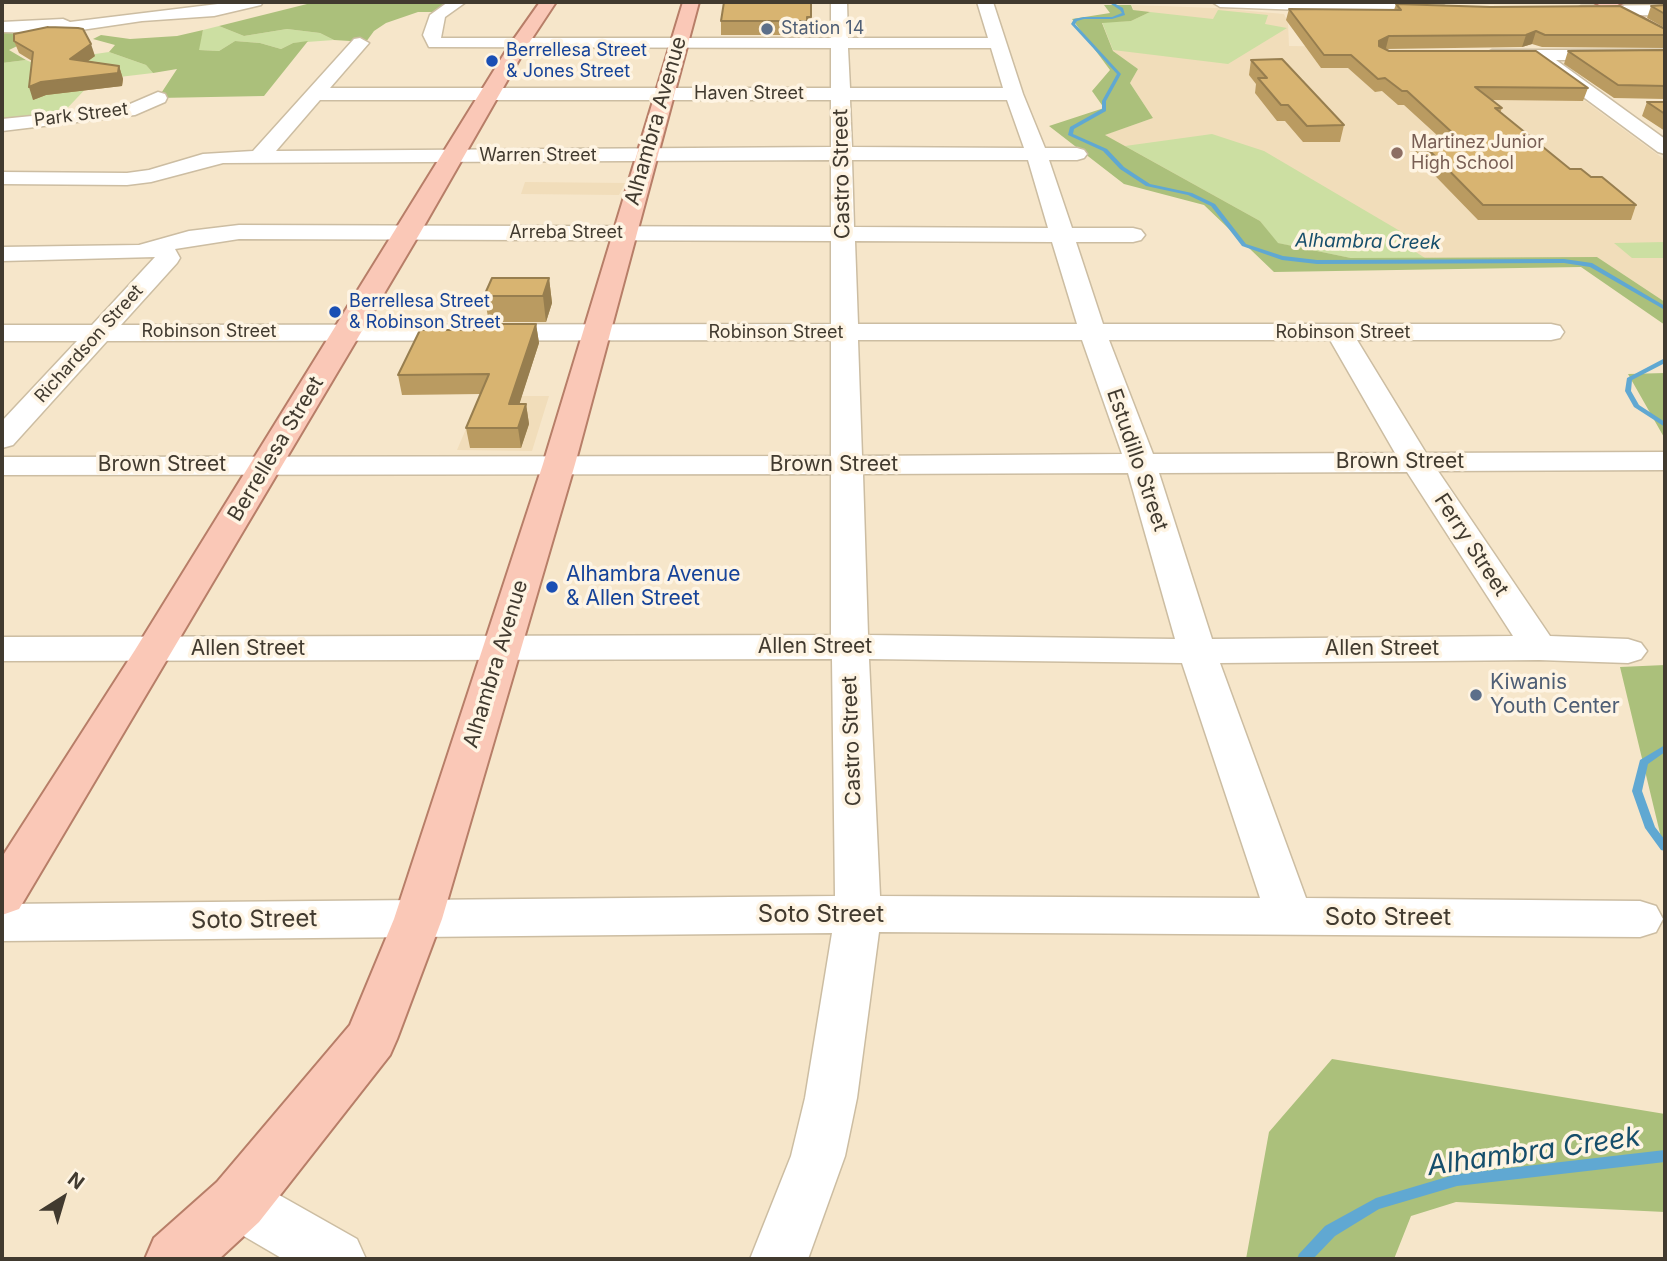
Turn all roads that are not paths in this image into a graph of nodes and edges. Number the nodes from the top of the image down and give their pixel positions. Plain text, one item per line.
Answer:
1 (141, 2) edge
2 (255, 2) edge
3 (458, 2) edge
4 (548, 2) edge
5 (691, 2) edge
6 (839, 2) edge
7 (985, 2) edge
8 (1220, 2) edge
9 (1610, 6) edge
10 (1462, 10) edge
11 (1665, 10) edge
12 (1562, 11) edge
13 (2, 27) edge
14 (41, 27) junction
15 (1510, 35) edge
16 (1665, 38) edge
17 (360, 43) dead end
18 (521, 43) junction
19 (841, 43) junction
20 (997, 43) junction
21 (678, 44) junction
22 (1536, 54) junction
23 (1472, 55) edge
24 (1665, 55) edge
25 (317, 94) junction
26 (490, 94) junction
27 (663, 94) junction
28 (842, 94) junction
29 (1014, 94) junction
30 (158, 98) dead end
31 (1607, 107) junction
32 (1643, 107) dead end
33 (10, 141) edge
34 (1665, 148) edge
35 (841, 153) junction
36 (1077, 154) dead end
37 (646, 155) junction
38 (1037, 155) junction
39 (259, 156) junction
40 (452, 156) junction
41 (3, 179) edge
42 (408, 233) junction
43 (624, 233) junction
44 (842, 233) junction
45 (1063, 234) junction
46 (1133, 235) dead end
47 (162, 247) junction
48 (2, 254) edge
49 (100, 332) junction
50 (346, 332) junction
51 (1551, 332) dead end
52 (2, 333) edge
53 (597, 333) junction
54 (1339, 333) junction
55 (846, 334) junction
56 (1093, 334) junction
57 (2, 439) edge
58 (1665, 461) edge
59 (1416, 462) junction
60 (559, 464) junction
61 (1141, 464) junction
62 (265, 465) junction
63 (2, 466) edge
64 (846, 466) junction
65 (502, 647) junction
66 (850, 647) junction
67 (1539, 648) junction
68 (2, 649) edge
69 (155, 650) junction
70 (1197, 651) junction
71 (1628, 651) dead end
72 (2, 895) edge
73 (858, 914) junction
74 (1290, 918) junction
75 (418, 919) junction
76 (1640, 919) dead end
77 (2, 923) edge
78 (238, 1202) junction
79 (175, 1259) edge
80 (337, 1259) edge
81 (779, 1259) edge

1 - 14 street
2 - 14 street
3 - 18 street
4 - 18 main road, Berrellesa Street
5 - 21 main road, Alhambra Avenue
6 - 19 street, Castro Street
7 - 20 street, Estudillo Street
8 - 10 street
9 - 11 street
9 - 12 street
9 - 16 main road
13 - 14 street
15 - 22 street
17 - 25 street
18 - 21 street
18 - 26 main road, Berrellesa Street
19 - 20 street
19 - 21 street
19 - 28 street, Castro Street
20 - 29 street, Estudillo Street
21 - 27 main road, Alhambra Avenue
22 - 23 street
22 - 24 street
22 - 31 street
25 - 26 street, Haven Street
25 - 39 street
26 - 27 street, Haven Street
26 - 40 main road, Berrellesa Street
27 - 28 street, Haven Street
27 - 37 main road, Alhambra Avenue
28 - 29 street, Haven Street
28 - 35 street, Castro Street
29 - 38 street, Estudillo Street
30 - 33 street, Park Street
31 - 32 street
31 - 34 street
33 - 41 street
35 - 37 street, Warren Street
35 - 38 street, Warren Street
35 - 44 street, Castro Street
36 - 38 street, Warren Street
37 - 40 street, Warren Street
37 - 43 main road, Alhambra Avenue
38 - 45 street, Estudillo Street
39 - 40 street, Warren Street
39 - 41 street, Warren Street
40 - 42 main road, Berrellesa Street
42 - 43 street, Arreba Street
42 - 47 street, Arreba Street
42 - 50 main road, Berrellesa Street
43 - 44 street, Arreba Street
43 - 53 main road, Alhambra Avenue
44 - 45 street, Arreba Street
44 - 55 street, Castro Street
45 - 46 street, Arreba Street
45 - 56 street, Estudillo Street
47 - 48 street, Arreba Street
47 - 49 street, Richardson Street
49 - 50 street, Robinson Street
49 - 52 street, Robinson Street
49 - 57 street, Richardson Street
50 - 53 street, Robinson Street
50 - 62 main road, Berrellesa Street
51 - 54 street, Robinson Street
53 - 55 street, Robinson Street
53 - 60 main road, Alhambra Avenue
54 - 56 street, Robinson Street
54 - 59 street, Ferry Street
55 - 56 street, Robinson Street
55 - 64 street, Castro Street
56 - 61 street, Estudillo Street
58 - 59 street, Brown Street
59 - 61 street, Brown Street
59 - 67 street, Ferry Street
60 - 62 street, Brown Street
60 - 64 street, Brown Street
60 - 65 main road, Alhambra Avenue
61 - 64 street, Brown Street
61 - 70 street, Estudillo Street
62 - 63 street, Brown Street
62 - 69 main road, Berrellesa Street
64 - 66 street, Castro Street
65 - 66 street, Allen Street
65 - 69 street, Allen Street
65 - 75 main road, Alhambra Avenue
66 - 70 street, Allen Street
66 - 73 street, Castro Street
67 - 70 street, Allen Street
67 - 71 street, Allen Street
68 - 69 street, Allen Street
69 - 72 main road, Berrellesa Street
70 - 74 street, Estudillo Street
73 - 74 street, Soto Street
73 - 75 street, Soto Street
73 - 81 street, Castro Street
74 - 76 street, Soto Street
75 - 77 street, Soto Street
75 - 78 main road, Alhambra Avenue
78 - 79 main road, Alhambra Avenue
78 - 80 street

